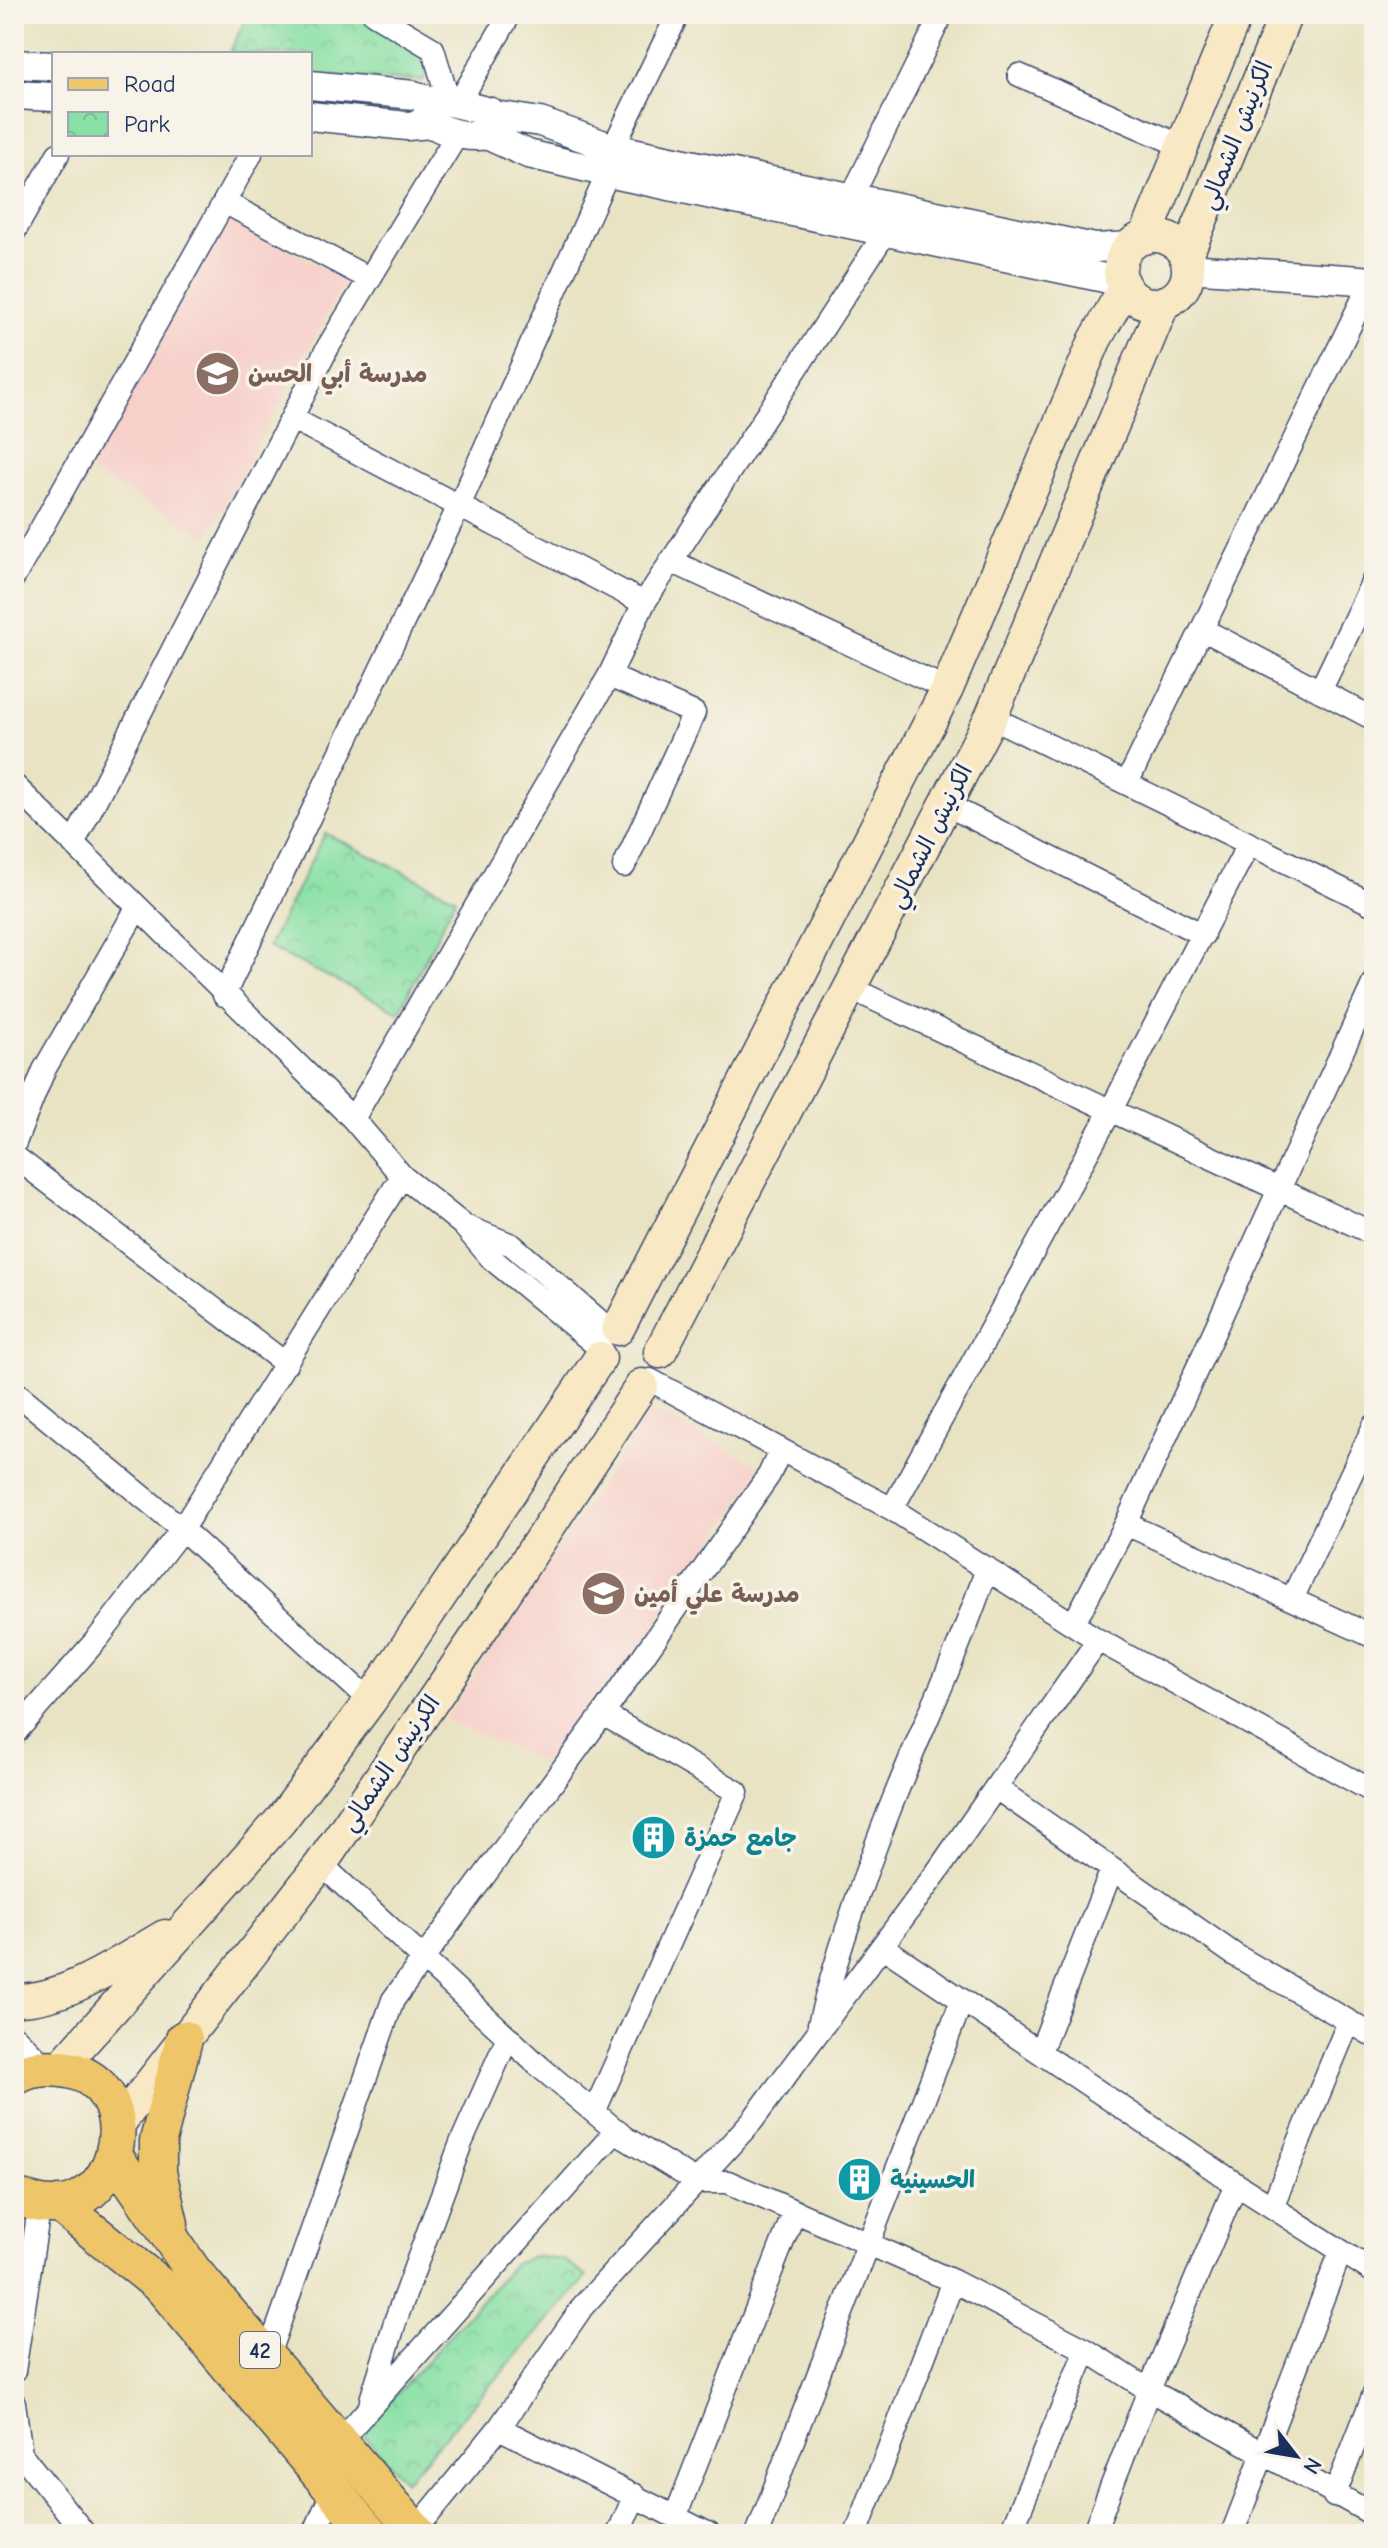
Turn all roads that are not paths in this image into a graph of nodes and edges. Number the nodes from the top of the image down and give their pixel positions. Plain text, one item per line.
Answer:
1 (374, 14) edge
2 (510, 14) edge
3 (678, 14) edge
4 (942, 14) edge
5 (1236, 14) edge
6 (1286, 14) edge
7 (14, 64) edge
8 (52, 66) edge
9 (1019, 75) dead end
10 (312, 85) edge
11 (14, 95) edge
12 (52, 97) edge
13 (447, 113) junction
14 (312, 116) edge
15 (1182, 146) junction
16 (57, 156) edge
17 (250, 156) edge
18 (611, 160) junction
19 (851, 198) junction
20 (224, 202) junction
21 (14, 232) edge
22 (885, 233) junction
23 (1138, 242) junction
24 (1187, 262) junction
25 (370, 279) junction
26 (1373, 279) edge
27 (1124, 285) junction
28 (1164, 302) junction
29 (293, 419) junction
30 (459, 506) junction
31 (671, 561) junction
32 (14, 577) edge
33 (1374, 579) edge
34 (644, 603) junction
35 (1202, 629) junction
36 (609, 676) junction
37 (947, 689) junction
38 (1320, 691) junction
39 (991, 717) junction
40 (1374, 719) edge
41 (1128, 781) junction
42 (14, 785) edge
43 (947, 805) junction
44 (73, 844) junction
45 (1248, 845) junction
46 (624, 866) dead end
47 (1374, 905) edge
48 (137, 908) junction
49 (1203, 935) junction
50 (1374, 982) edge
51 (850, 988) junction
52 (224, 995) junction
53 (1111, 1110) junction
54 (353, 1119) junction
55 (14, 1145) edge
56 (14, 1156) edge
57 (402, 1176) junction
58 (1279, 1193) junction
59 (1374, 1234) edge
60 (608, 1342) junction
61 (286, 1364) junction
62 (651, 1372) junction
63 (14, 1391) edge
64 (1374, 1426) edge
65 (780, 1451) junction
66 (892, 1509) junction
67 (1126, 1524) junction
68 (182, 1529) junction
69 (987, 1568) junction
70 (1292, 1599) junction
71 (1074, 1623) junction
72 (1374, 1637) edge
73 (1098, 1640) junction
74 (370, 1701) junction
75 (603, 1714) junction
76 (14, 1734) edge
77 (996, 1788) junction
78 (1374, 1792) edge
79 (321, 1864) junction
80 (1112, 1869) junction
81 (185, 1924) junction
82 (883, 1947) junction
83 (425, 1957) junction
84 (14, 2000) edge
85 (962, 2000) junction
86 (1349, 2021) junction
87 (816, 2036) junction
88 (1374, 2036) edge
89 (508, 2037) junction
90 (184, 2039) junction
91 (14, 2040) edge
92 (1040, 2052) junction
93 (38, 2071) edge
94 (595, 2110) junction
95 (617, 2130) junction
96 (116, 2141) junction
97 (697, 2182) junction
98 (1236, 2184) junction
99 (28, 2199) edge
100 (1272, 2207) junction
101 (794, 2213) junction
102 (175, 2245) junction
103 (869, 2246) junction
104 (1341, 2251) junction
105 (1374, 2272) edge
106 (953, 2281) junction
107 (1086, 2350) junction
108 (267, 2358) junction
109 (14, 2371) edge
110 (1149, 2390) junction
111 (1374, 2394) edge
112 (14, 2403) edge
113 (368, 2409) junction
114 (499, 2428) junction
115 (339, 2442) junction
116 (1262, 2455) junction
117 (333, 2490) junction
118 (635, 2495) junction
119 (1334, 2496) junction
120 (676, 2515) junction
121 (1374, 2515) edge
122 (416, 2533) edge
123 (85, 2534) edge
124 (314, 2534) edge
125 (370, 2534) edge
126 (618, 2534) edge
127 (709, 2534) edge
128 (757, 2534) edge
129 (856, 2534) edge
130 (1010, 2534) edge
131 (1093, 2534) edge
132 (1232, 2534) edge

1 - 13 street
2 - 13 street
3 - 18 street
4 - 19 street
5 - 15 main road, الكرنيش الشمالي
6 - 24 main road, الكرنيش الشمالي
7 - 8 street
9 - 15 street
10 - 13 street
11 - 12 street
13 - 14 street
13 - 18 street
13 - 25 street
15 - 23 main road, الكرنيش الشمالي
16 - 21 street
17 - 20 street
18 - 19 street
18 - 22 street
18 - 30 street
19 - 23 street
20 - 25 street
20 - 32 street
22 - 27 street
22 - 31 street
23 - 24 main road
23 - 27 main road, الكرنيش الشمالي
24 - 26 street
24 - 28 main road, الكرنيش الشمالي
25 - 29 street
26 - 35 street
27 - 28 main road
27 - 37 main road, الكرنيش الشمالي
28 - 39 main road, الكرنيش الشمالي
29 - 30 street
29 - 44 street
30 - 34 street
30 - 52 street
31 - 34 street
31 - 37 street
33 - 38 street
34 - 36 street
35 - 38 street
35 - 41 street
36 - 46 street
36 - 54 street
37 - 60 main road, الكرنيش الشمالي
38 - 40 street
39 - 41 street
39 - 43 main road, الكرنيش الشمالي
41 - 45 street
42 - 44 street
43 - 49 street
43 - 51 main road, الكرنيش الشمالي
44 - 48 street
45 - 47 street
45 - 49 street
48 - 52 street
48 - 55 street
49 - 53 street
50 - 58 street
51 - 53 street
51 - 62 main road, الكرنيش الشمالي
52 - 54 street
53 - 58 street
53 - 66 street
54 - 57 street
56 - 61 street
57 - 60 street
57 - 61 street
58 - 59 street
58 - 67 street
60 - 62 main road
60 - 62 main road
60 - 74 main road, الكرنيش الشمالي
61 - 68 street
62 - 65 street
62 - 79 main road, الكرنيش الشمالي
63 - 68 street
64 - 70 street
65 - 66 street
65 - 75 street
66 - 69 street
67 - 70 street
67 - 71 street
68 - 74 street
68 - 76 street
69 - 71 street
69 - 87 street
70 - 72 street
71 - 73 street
73 - 77 street
73 - 78 street
74 - 81 main road, الكرنيش الشمالي
75 - 83 street
75 - 94 street
77 - 80 street
77 - 82 street
79 - 83 street
79 - 90 main road, الكرنيش الشمالي
80 - 86 street
80 - 92 street
81 - 84 main road
81 - 93 main road, الكرنيش الشمالي
82 - 85 street
82 - 87 street
83 - 89 street
83 - 108 street
85 - 92 street
85 - 103 street
86 - 88 street
86 - 100 street
87 - 97 street
89 - 94 street
89 - 113 street
90 - 96 main road, الكرنيش الشمالي
90 - 102 main road
91 - 93 street
92 - 98 street
93 - 96 main road
94 - 95 street
95 - 97 street
95 - 113 street
96 - 99 main road
96 - 102 main road, 42
97 - 101 street
97 - 114 street
98 - 100 street
98 - 110 street
99 - 109 street
99 - 117 main road, 42
100 - 104 street
101 - 103 street
101 - 120 street
102 - 108 main road, 42
103 - 106 street
103 - 128 street
104 - 105 street
104 - 116 street
106 - 107 street
106 - 129 street
107 - 110 street
107 - 130 street
108 - 115 main road, 42
110 - 116 street
110 - 131 street
111 - 119 street
112 - 123 street
113 - 115 street
114 - 118 street
114 - 122 street
115 - 122 main road, 42
116 - 119 street
116 - 132 street
117 - 124 street
117 - 125 main road, 42
118 - 120 street
118 - 126 street
119 - 121 street
120 - 127 street

